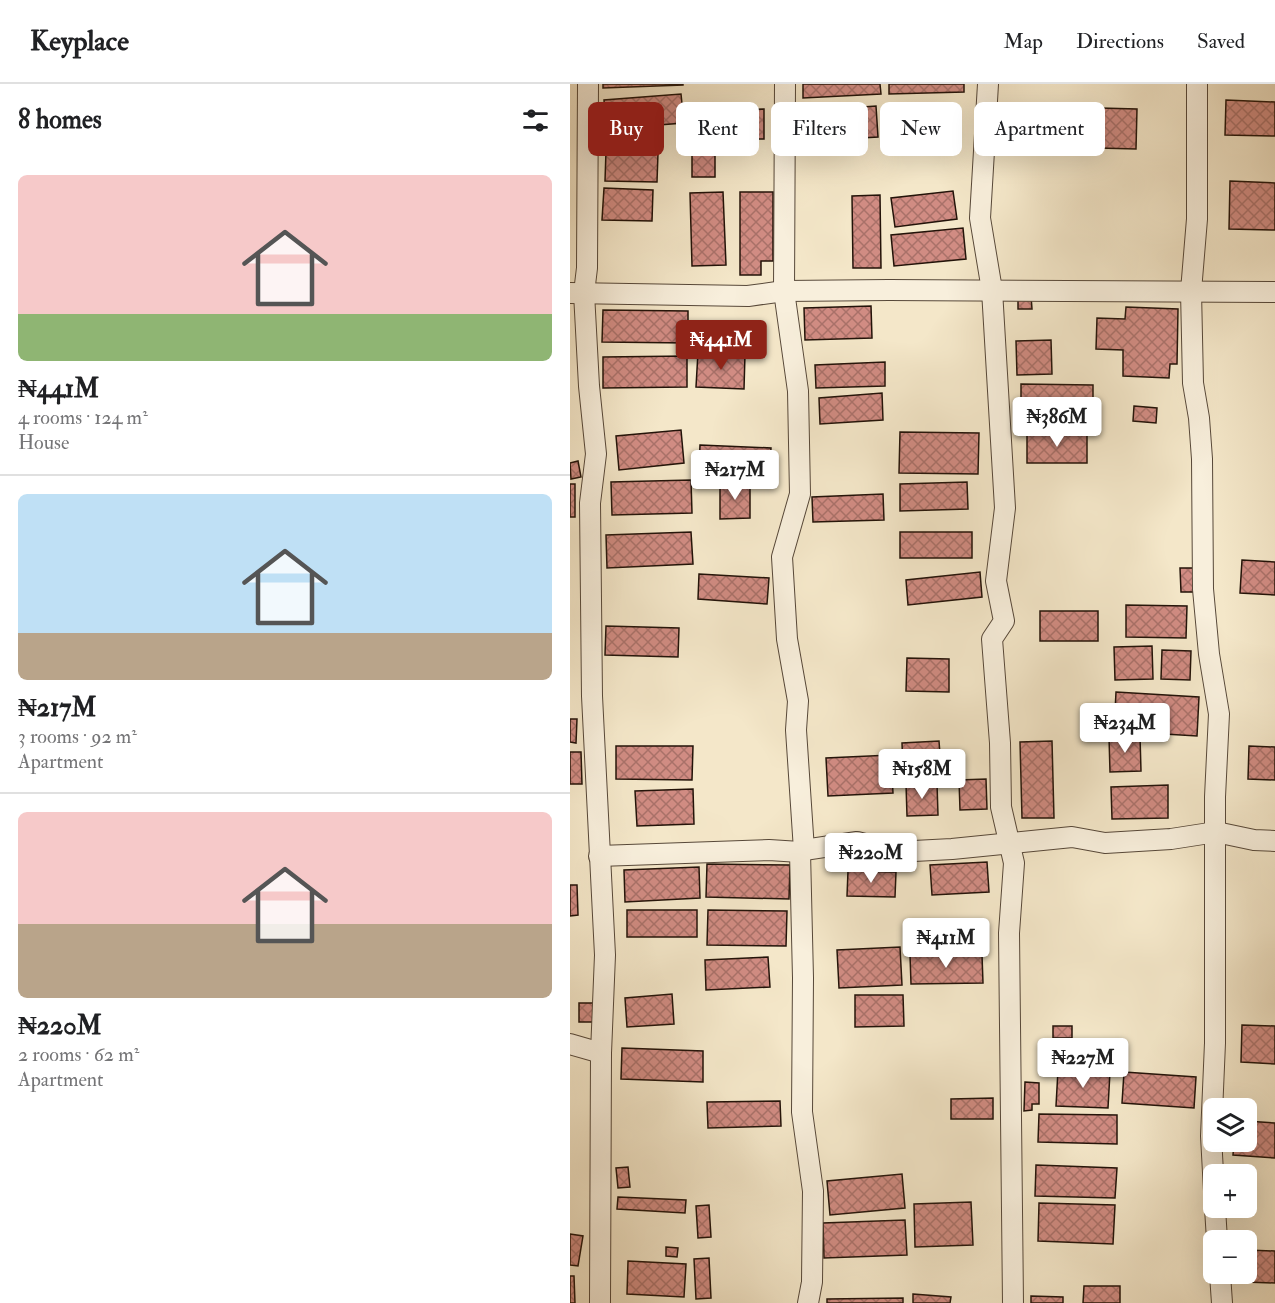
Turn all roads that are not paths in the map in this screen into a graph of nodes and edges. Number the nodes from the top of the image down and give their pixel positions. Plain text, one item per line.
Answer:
1 (588, 84) edge
2 (785, 84) edge
3 (988, 84) edge
4 (1197, 84) edge
5 (992, 290) junction
6 (784, 291) junction
7 (1191, 291) junction
8 (1275, 292) edge
9 (577, 293) edge
10 (1216, 832) junction
11 (1275, 841) edge
12 (1010, 842) junction
13 (802, 851) junction
14 (599, 856) junction
15 (570, 1044) edge
16 (601, 1053) junction
17 (1213, 1164) edge
18 (1221, 1284) edge
19 (600, 1303) edge
20 (808, 1303) edge
21 (1013, 1303) edge
22 (1222, 1303) edge

1 - 9 street
2 - 6 street
3 - 5 street
4 - 7 street
5 - 6 street
5 - 7 street
5 - 12 street
6 - 9 street
6 - 13 street
7 - 8 street
7 - 10 street
9 - 14 street
10 - 11 street
10 - 12 street
10 - 17 street
12 - 13 street
12 - 21 street
13 - 14 street
13 - 20 street
14 - 16 street
15 - 16 street
16 - 19 street
18 - 22 street

